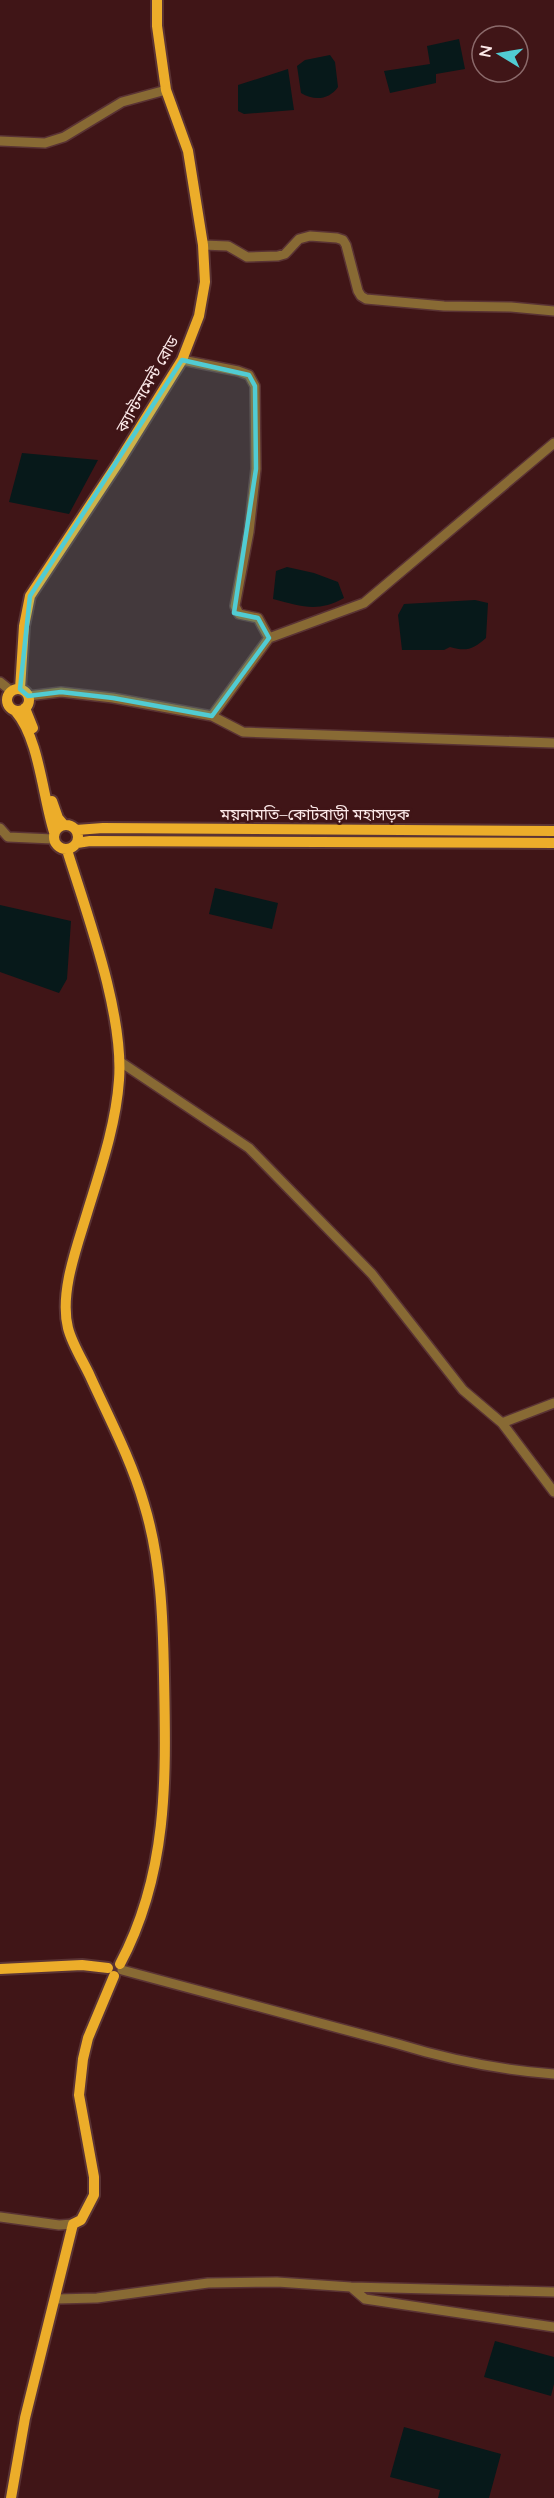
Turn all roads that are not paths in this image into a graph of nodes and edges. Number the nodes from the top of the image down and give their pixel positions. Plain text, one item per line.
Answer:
1 (157, 0) edge
2 (166, 90) junction
3 (0, 141) edge
4 (202, 244) junction
5 (554, 311) edge
6 (182, 360) junction
7 (554, 443) edge
8 (269, 638) junction
9 (0, 682) edge
10 (14, 692) edge
11 (12, 708) edge
12 (212, 716) junction
13 (554, 743) edge
14 (64, 825) junction
15 (0, 828) edge
16 (76, 830) junction
17 (554, 831) edge
18 (54, 836) junction
19 (486, 837) junction
20 (554, 843) edge
21 (72, 846) junction
22 (119, 1061) junction
23 (554, 1402) edge
24 (502, 1423) junction
25 (554, 1492) edge
26 (0, 1969) edge
27 (116, 1969) junction
28 (554, 2074) edge
29 (0, 2217) edge
30 (73, 2224) junction
31 (351, 2287) junction
32 (554, 2292) edge
33 (56, 2299) junction
34 (554, 2327) edge
35 (11, 2498) edge

1 - 2 main road, ক্যান্টনমেন্ট রোড
2 - 3 street
2 - 4 main road, ক্যান্টনমেন্ট রোড
4 - 5 street
4 - 6 main road, ক্যান্টনমেন্ট রোড
6 - 8 street
6 - 10 main road, ক্যান্টনমেন্ট রোড
7 - 8 street
8 - 12 street
9 - 10 street
10 - 11 main road
10 - 11 main road
10 - 12 street
11 - 14 main road
11 - 18 main road
12 - 13 street
14 - 16 main road, ময়নামতি–কোটবাড়ী মহাসড়ক
14 - 18 main road
15 - 18 street
16 - 19 main road, ময়নামতি–কোটবাড়ী মহাসড়ক
16 - 21 main road
17 - 19 main road, ময়নামতি–কোটবাড়ী মহাসড়ক
18 - 21 main road
19 - 20 main road, ময়নামতি–কোটবাড়ী মহাসড়ক
19 - 21 main road, ময়নামতি–কোটবাড়ী মহাসড়ক
21 - 22 main road
22 - 24 street
22 - 27 main road
23 - 24 street
24 - 25 street
26 - 27 main road
27 - 28 street
27 - 30 main road
29 - 30 street
30 - 33 main road
31 - 32 street
31 - 33 street
31 - 34 street
33 - 35 main road

